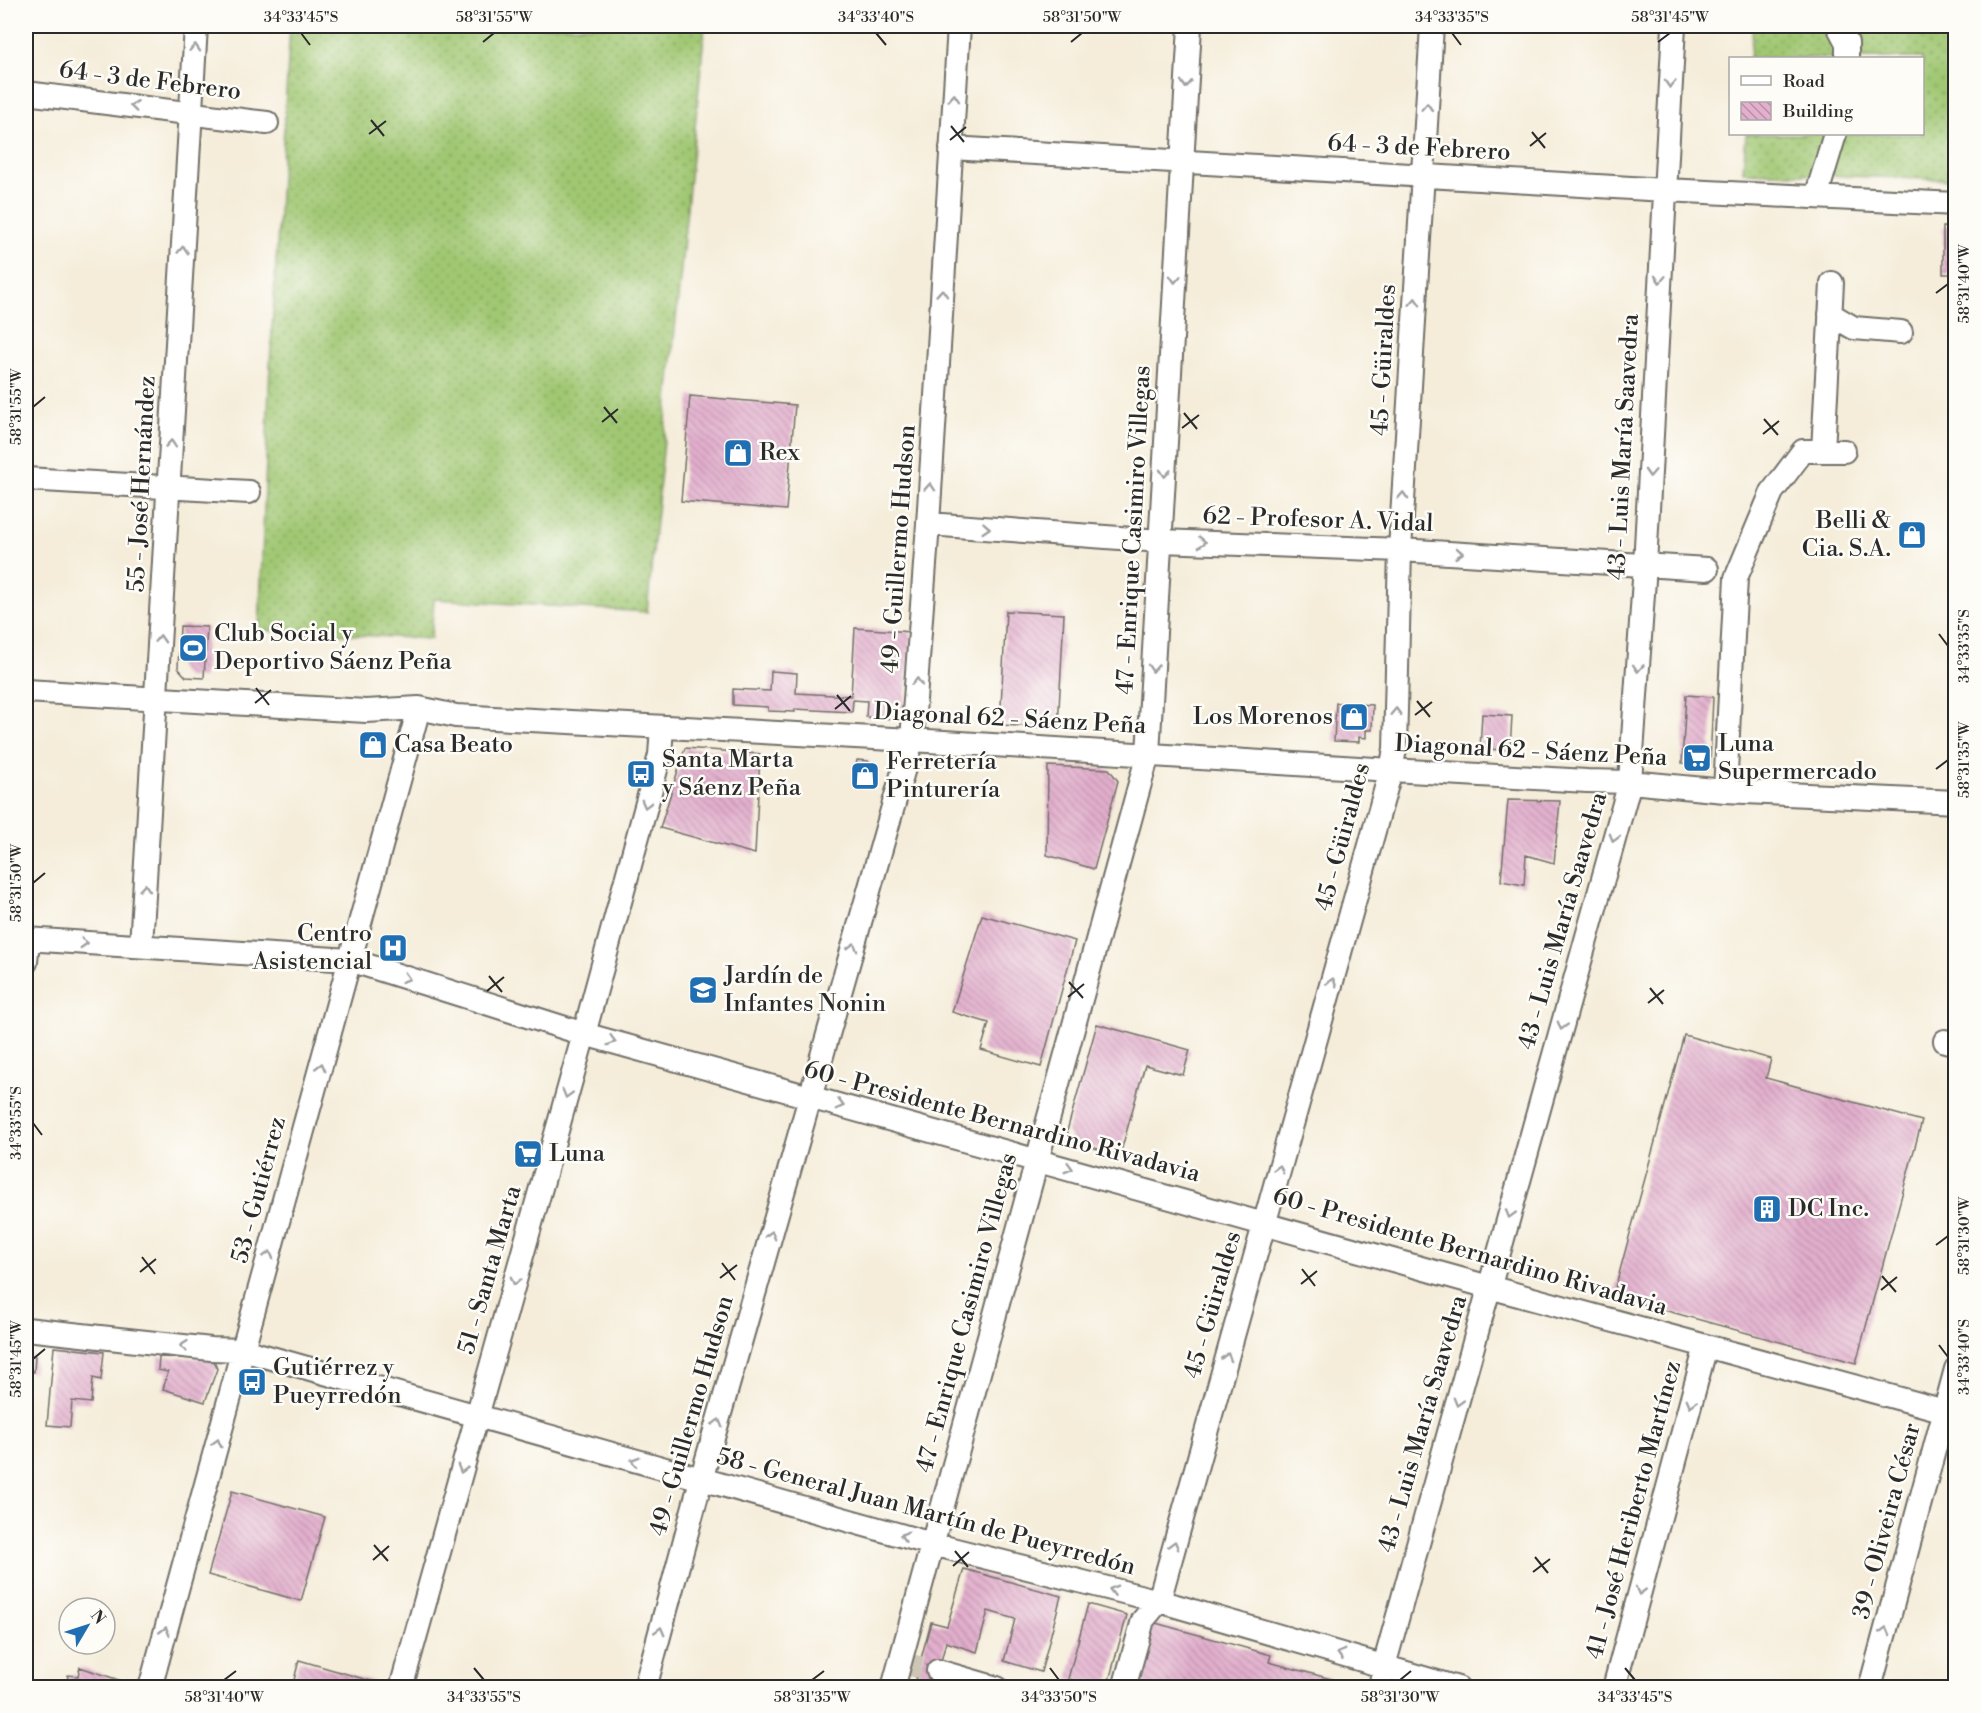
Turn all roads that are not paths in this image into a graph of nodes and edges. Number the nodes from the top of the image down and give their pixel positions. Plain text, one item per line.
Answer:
1 (196, 26) edge
2 (959, 26) edge
3 (1190, 26) edge
4 (1432, 26) edge
5 (1674, 26) edge
6 (1838, 26) edge
7 (1847, 57) edge
8 (26, 93) edge
9 (192, 113) junction
10 (267, 123) dead end
11 (1835, 135) edge
12 (951, 148) junction
13 (1181, 162) junction
14 (1423, 175) junction
15 (1665, 190) junction
16 (1816, 197) junction
17 (1956, 204) edge
18 (1832, 283) dead end
19 (1830, 314) junction
20 (1901, 332) dead end
21 (26, 479) edge
22 (168, 488) junction
23 (249, 492) dead end
24 (928, 524) junction
25 (1161, 541) junction
26 (1400, 550) junction
27 (1645, 565) junction
28 (1707, 569) dead end
29 (26, 691) edge
30 (158, 698) junction
31 (419, 708) junction
32 (662, 727) junction
33 (912, 740) junction
34 (1148, 754) junction
35 (1390, 770) junction
36 (1630, 782) junction
37 (1725, 791) junction
38 (1956, 802) edge
39 (141, 946) junction
40 (26, 947) edge
41 (350, 960) junction
42 (584, 1034) junction
43 (811, 1097) junction
44 (1036, 1160) junction
45 (1264, 1223) junction
46 (1489, 1287) junction
47 (26, 1329) edge
48 (1707, 1346) junction
49 (243, 1350) junction
50 (1956, 1369) edge
51 (1950, 1413) edge
52 (477, 1416) junction
53 (701, 1480) junction
54 (932, 1544) junction
55 (1159, 1601) junction
56 (938, 1671) tunnel mouth
57 (1382, 1677) edge
58 (150, 1688) edge
59 (401, 1688) edge
60 (645, 1688) edge
61 (893, 1688) edge
62 (997, 1688) edge
63 (1124, 1688) edge
64 (1458, 1688) edge
65 (1614, 1688) edge
66 (1870, 1688) edge

9 -> 1 street, 55 - José Hernández
12 -> 2 street, 49 - Guillermo Hudson
3 -> 13 street, 47 - Enrique Casimiro Villegas
14 -> 4 street, 45 - Güiraldes
5 -> 15 street, 43 - Luis María Saavedra
6 - 7 street
9 -> 8 street, 64 - 3 de Febrero
9 - 10 street, 64 - 3 de Febrero
22 -> 9 street, 55 - José Hernández
11 - 16 street
12 - 13 street, 64 - 3 de Febrero
24 -> 12 street, 49 - Guillermo Hudson
13 - 14 street, 64 - 3 de Febrero
13 -> 25 street, 47 - Enrique Casimiro Villegas
14 - 15 street, 64 - 3 de Febrero
26 -> 14 street, 45 - Güiraldes
15 - 16 street, 64 - 3 de Febrero
15 -> 27 street, 43 - Luis María Saavedra
16 - 17 street, 64 - 3 de Febrero
18 - 19 street
19 - 20 street
19 - 37 street
21 - 22 street
22 - 23 street
30 -> 22 street, 55 - José Hernández
24 -> 25 street, 62 - Profesor A. Vidal
33 -> 24 street, 49 - Guillermo Hudson
25 -> 26 street, 62 - Profesor A. Vidal
25 -> 34 street, 47 - Enrique Casimiro Villegas
26 -> 27 street, 62 - Profesor A. Vidal
35 -> 26 street, 45 - Güiraldes
27 - 28 street, 62 - Profesor A. Vidal
27 -> 36 street, 43 - Luis María Saavedra
29 - 30 street, Diagonal 62 - Sáenz Peña
30 - 31 street, Diagonal 62 - Sáenz Peña
39 -> 30 street, 55 - José Hernández
31 - 32 street, Diagonal 62 - Sáenz Peña
31 - 41 street, 53 - Gutiérrez
32 - 33 street, Diagonal 62 - Sáenz Peña
32 -> 42 street, 51 - Santa Marta
33 - 34 street, Diagonal 62 - Sáenz Peña
43 -> 33 street, 49 - Guillermo Hudson
34 - 35 street, Diagonal 62 - Sáenz Peña
34 - 44 street, 47 - Enrique Casimiro Villegas
35 - 36 street, Diagonal 62 - Sáenz Peña
45 -> 35 street, 45 - Güiraldes
36 - 37 street, Diagonal 62 - Sáenz Peña
36 -> 46 street, 43 - Luis María Saavedra
37 - 38 street, Diagonal 62 - Sáenz Peña
40 -> 39 street, 60 - Presidente Bernardino Rivadavia
39 - 41 street, 60 - Presidente Bernardino Rivadavia
41 -> 42 street, 60 - Presidente Bernardino Rivadavia
49 -> 41 street, 53 - Gutiérrez
42 -> 43 street, 60 - Presidente Bernardino Rivadavia
42 -> 52 street, 51 - Santa Marta
43 -> 44 street, 60 - Presidente Bernardino Rivadavia
53 -> 43 street, 49 - Guillermo Hudson
44 -> 45 street, 60 - Presidente Bernardino Rivadavia
44 - 54 street, 47 - Enrique Casimiro Villegas
45 - 46 street, 60 - Presidente Bernardino Rivadavia
55 -> 45 street, 45 - Güiraldes
46 - 48 street, 60 - Presidente Bernardino Rivadavia
46 -> 57 street, 43 - Luis María Saavedra
49 -> 47 street, 58 - General Juan Martín de Pueyrredón
48 - 51 street, 60 - Presidente Bernardino Rivadavia
48 -> 65 street, 41 - José Heriberto Martínez
49 - 52 street, 58 - General Juan Martín de Pueyrredón
58 -> 49 street, 53 - Gutiérrez
50 - 51 street, 39 - Oliveira César
66 -> 51 street, 39 - Oliveira César
53 -> 52 street, 58 - General Juan Martín de Pueyrredón
52 -> 59 street, 51 - Santa Marta
54 -> 53 street, 58 - General Juan Martín de Pueyrredón
60 -> 53 street, 49 - Guillermo Hudson
55 -> 54 street, 58 - General Juan Martín de Pueyrredón
54 - 61 street, 47 - Enrique Casimiro Villegas
57 -> 55 street, 58 - General Juan Martín de Pueyrredón
55 - 63 street
56 - 62 street
57 - 64 street, 58 - General Juan Martín de Pueyrredón

